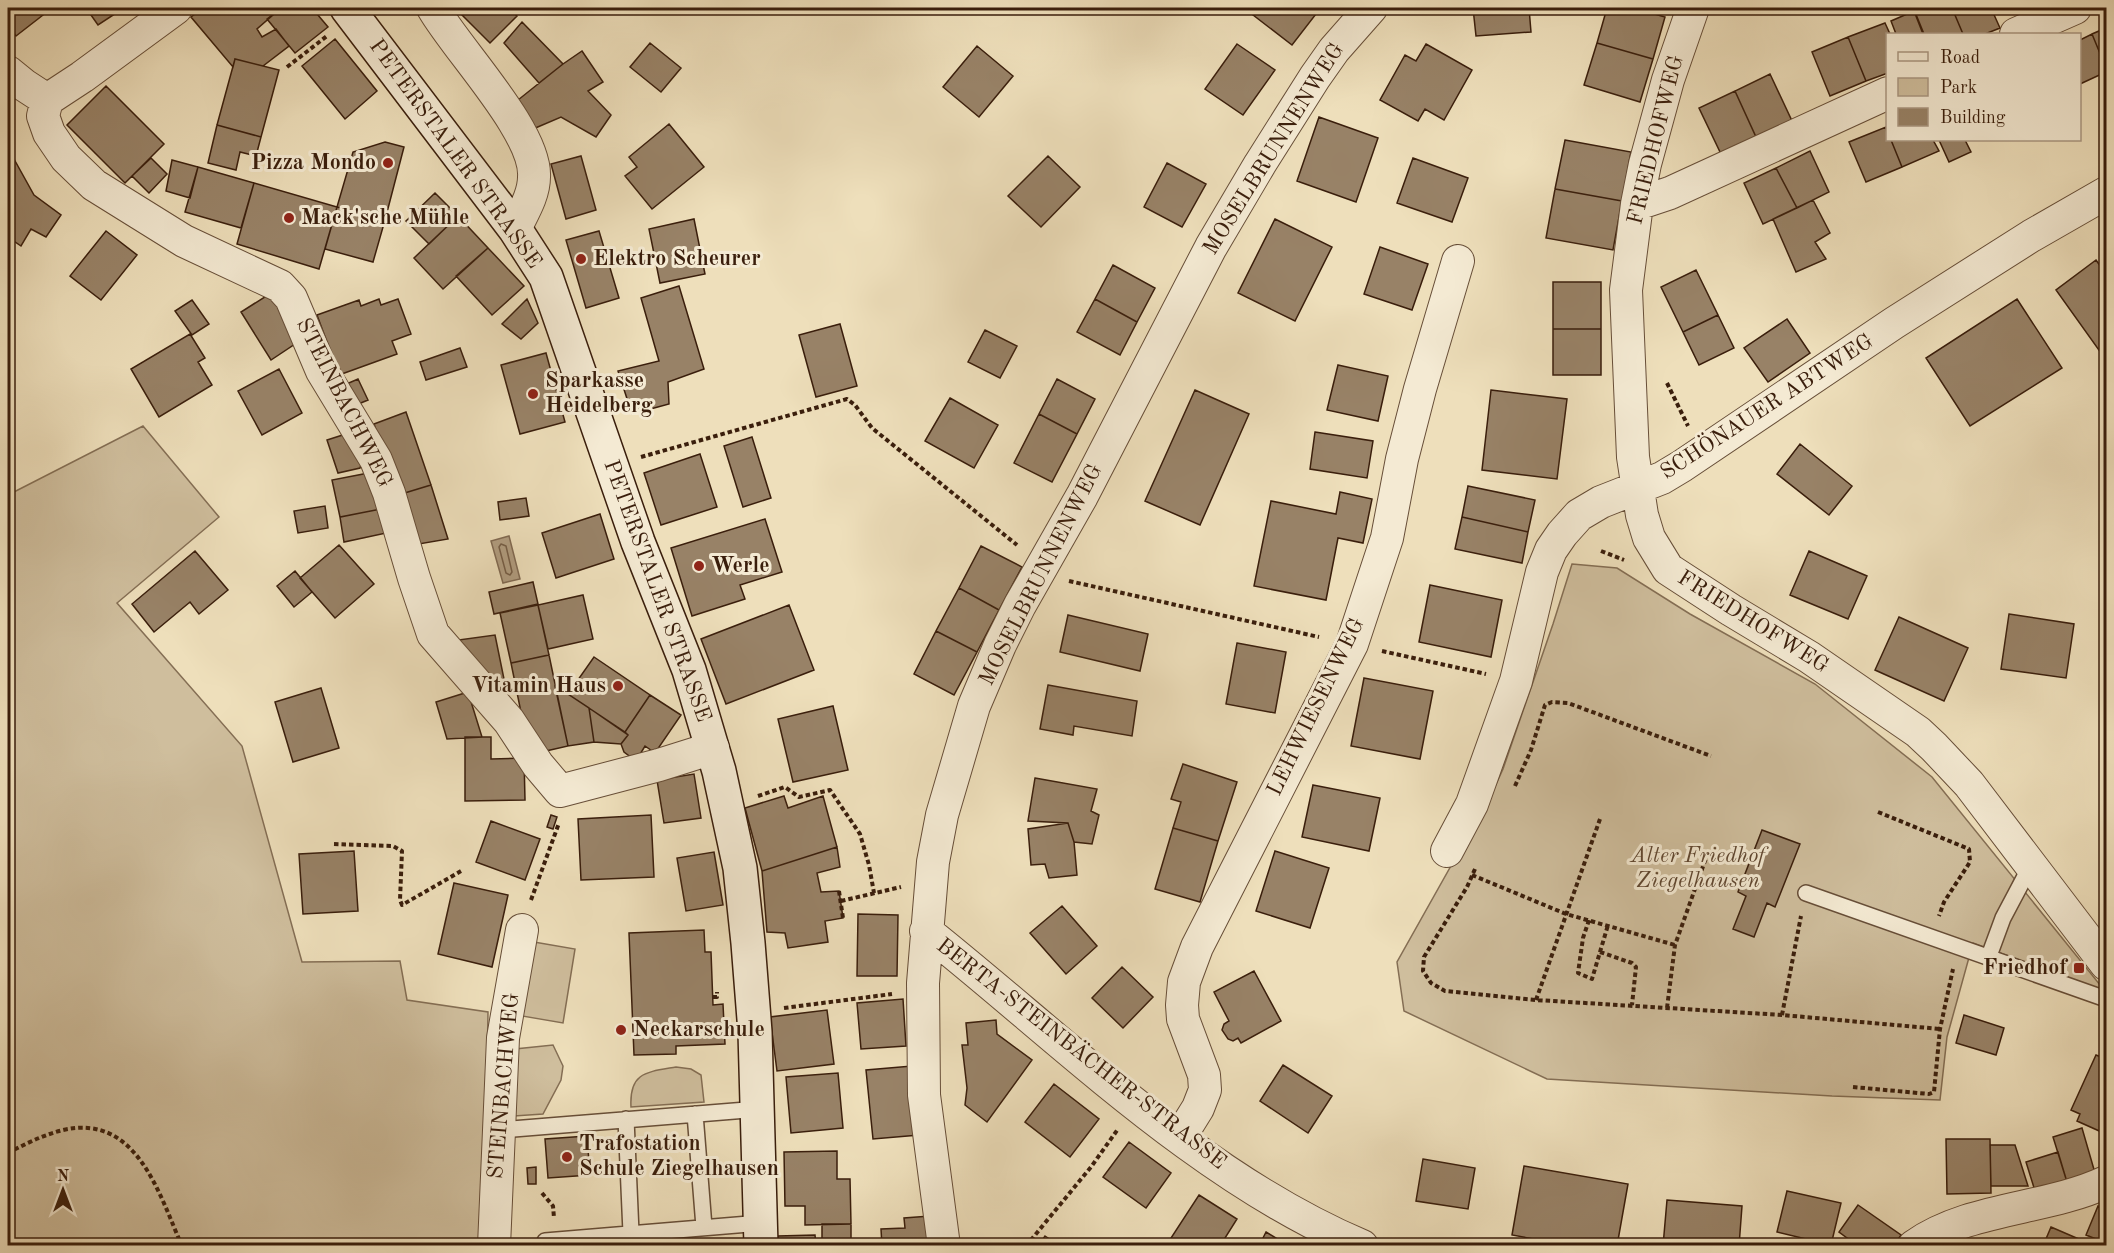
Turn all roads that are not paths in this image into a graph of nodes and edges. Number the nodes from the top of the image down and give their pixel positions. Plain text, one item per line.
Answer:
1 (176, 8) edge
2 (347, 8) edge
3 (433, 8) edge
4 (1371, 8) edge
5 (1693, 8) edge
6 (2074, 8) edge
7 (2018, 33) edge
8 (8, 72) edge
9 (1886, 93) edge
10 (47, 100) junction
11 (1636, 204) junction
12 (2101, 207) edge
13 (515, 229) junction
14 (1458, 261) dead end
15 (1638, 488) junction
16 (713, 748) junction
17 (1447, 851) dead end
18 (2031, 865) junction
19 (1806, 893) road end
20 (522, 930) road end
21 (926, 931) junction
22 (1989, 956) junction
23 (2106, 964) edge
24 (2106, 999) edge
25 (759, 1109) junction
26 (695, 1114) junction
27 (626, 1119) junction
28 (500, 1130) junction
29 (1180, 1137) junction
30 (2106, 1182) edge
31 (704, 1227) junction
32 (631, 1233) junction
33 (761, 1234) edge
34 (545, 1241) dead end
35 (579, 1241) edge
36 (494, 1245) edge
37 (944, 1245) edge
38 (1362, 1245) edge
39 (1914, 1245) edge

1 - 10 street
2 - 13 main road, PETERSTALER STRASSE
3 - 13 street
4 - 21 street, MOSELBRUNNENWEG
5 - 11 street, FRIEDHOFWEG
6 - 7 street
8 - 10 street
9 - 11 street
10 - 16 street, STEINBACHWEG
11 - 15 street, FRIEDHOFWEG
12 - 15 street, SCHÖNAUER ABTWEG
13 - 16 main road, PETERSTALER STRASSE
14 - 29 street, LEHWIESENWEG
15 - 17 street, SCHÖNAUER ABTWEG
15 - 18 street, FRIEDHOFWEG
16 - 25 main road, PETERSTALER STRASSE
18 - 22 lane
18 - 23 street, FRIEDHOFWEG
19 - 22 lane
20 - 28 street, STEINBACHWEG
21 - 29 street, BERTA-STEINBÄCHER-STRASSE
21 - 37 street, MOSELBRUNNENWEG
22 - 24 lane
25 - 26 lane
25 - 33 main road, PETERSTALER STRASSE
26 - 27 lane
26 - 31 lane
27 - 28 lane
27 - 32 lane
28 - 36 street, STEINBACHWEG
29 - 38 street, BERTA-STEINBÄCHER-STRASSE
30 - 39 street
31 - 32 lane
31 - 33 lane
32 - 35 lane
34 - 35 lane

